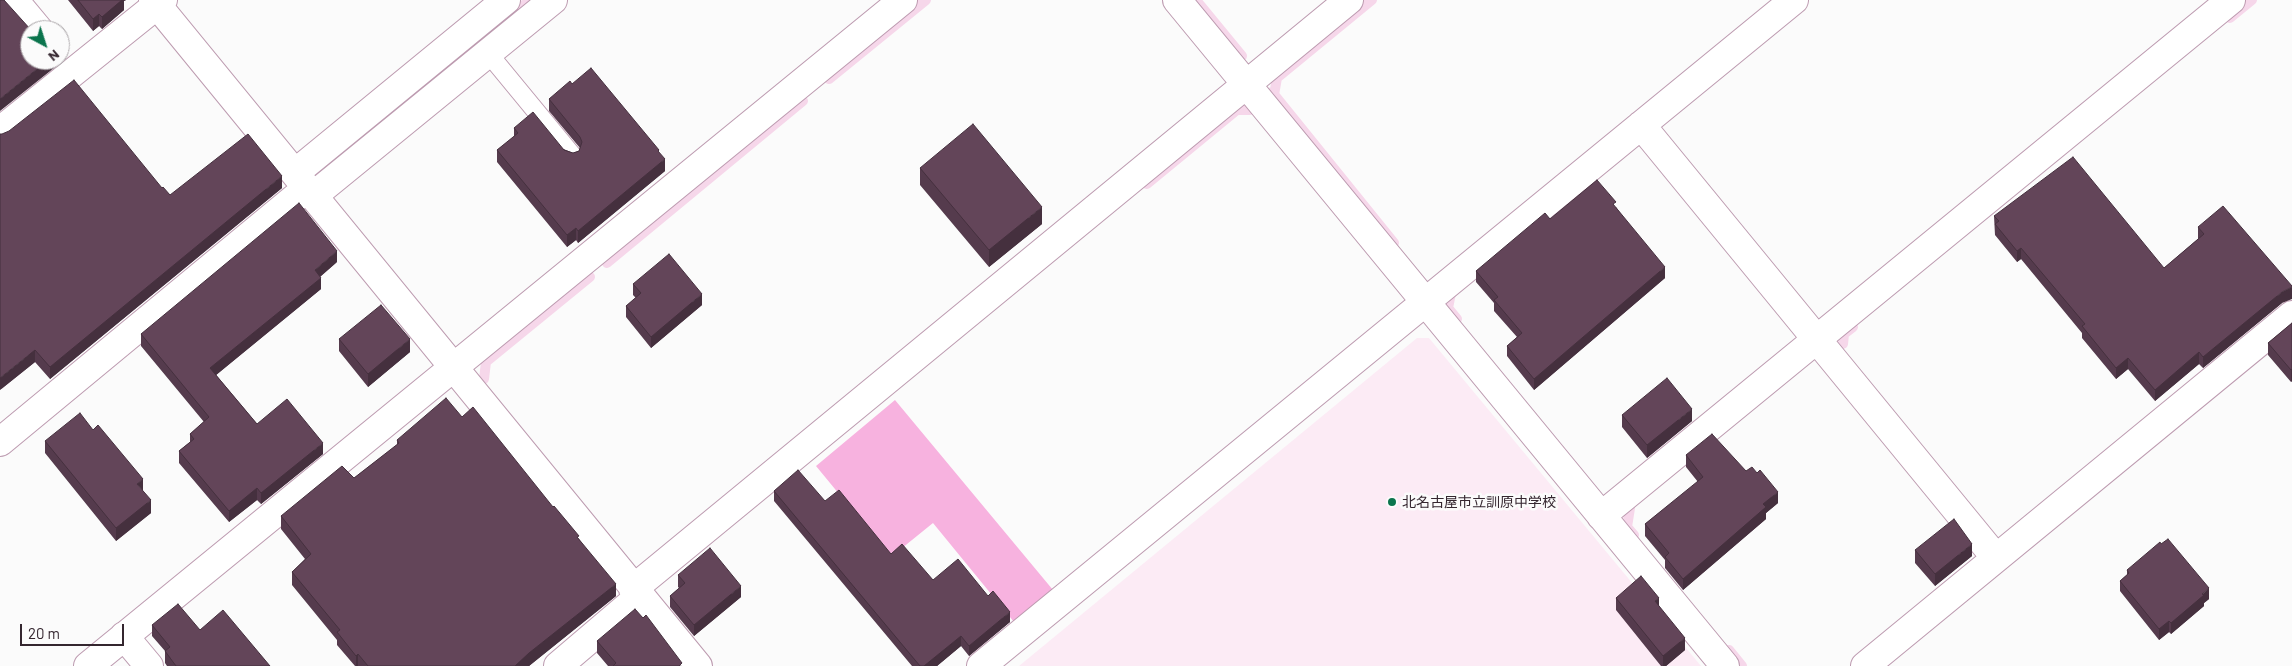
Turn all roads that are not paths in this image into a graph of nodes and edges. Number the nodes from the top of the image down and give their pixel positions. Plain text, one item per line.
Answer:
1 (14, 0) edge
2 (506, 0) edge
3 (553, 0) edge
4 (903, 0) edge
5 (1177, 0) edge
6 (1349, 0) edge
7 (1794, 0) edge
8 (2231, 0) edge
9 (158, 2) edge
10 (31, 20) edge
11 (488, 54) junction
12 (70, 61) edge
13 (60, 70) edge
14 (1247, 84) junction
15 (1641, 125) junction
16 (0, 131) edge
17 (572, 155) edge
18 (305, 186) junction
19 (1426, 302) junction
20 (2292, 315) edge
21 (1817, 340) junction
22 (453, 368) junction
23 (0, 442) edge
24 (1601, 516) junction
25 (1996, 558) junction
26 (636, 593) junction
27 (124, 636) junction
28 (88, 666) edge
29 (149, 666) edge
30 (558, 666) edge
31 (698, 666) edge
32 (981, 666) edge
33 (1725, 666) edge
34 (1865, 666) edge

1 - 10 street
2 - 18 street
3 - 11 street
4 - 22 street
5 - 14 street
6 - 14 street
7 - 15 street
8 - 21 street
9 - 12 street
9 - 18 street
11 - 17 lane
11 - 18 street
13 - 16 street
14 - 19 street
14 - 26 street
15 - 19 street
15 - 21 street
18 - 22 street
18 - 23 street
19 - 24 street
19 - 32 street
20 - 25 street
21 - 24 street
21 - 25 street
22 - 26 street
22 - 27 street
24 - 33 street
25 - 34 street
26 - 30 street
26 - 31 street
27 - 28 street
27 - 29 street

